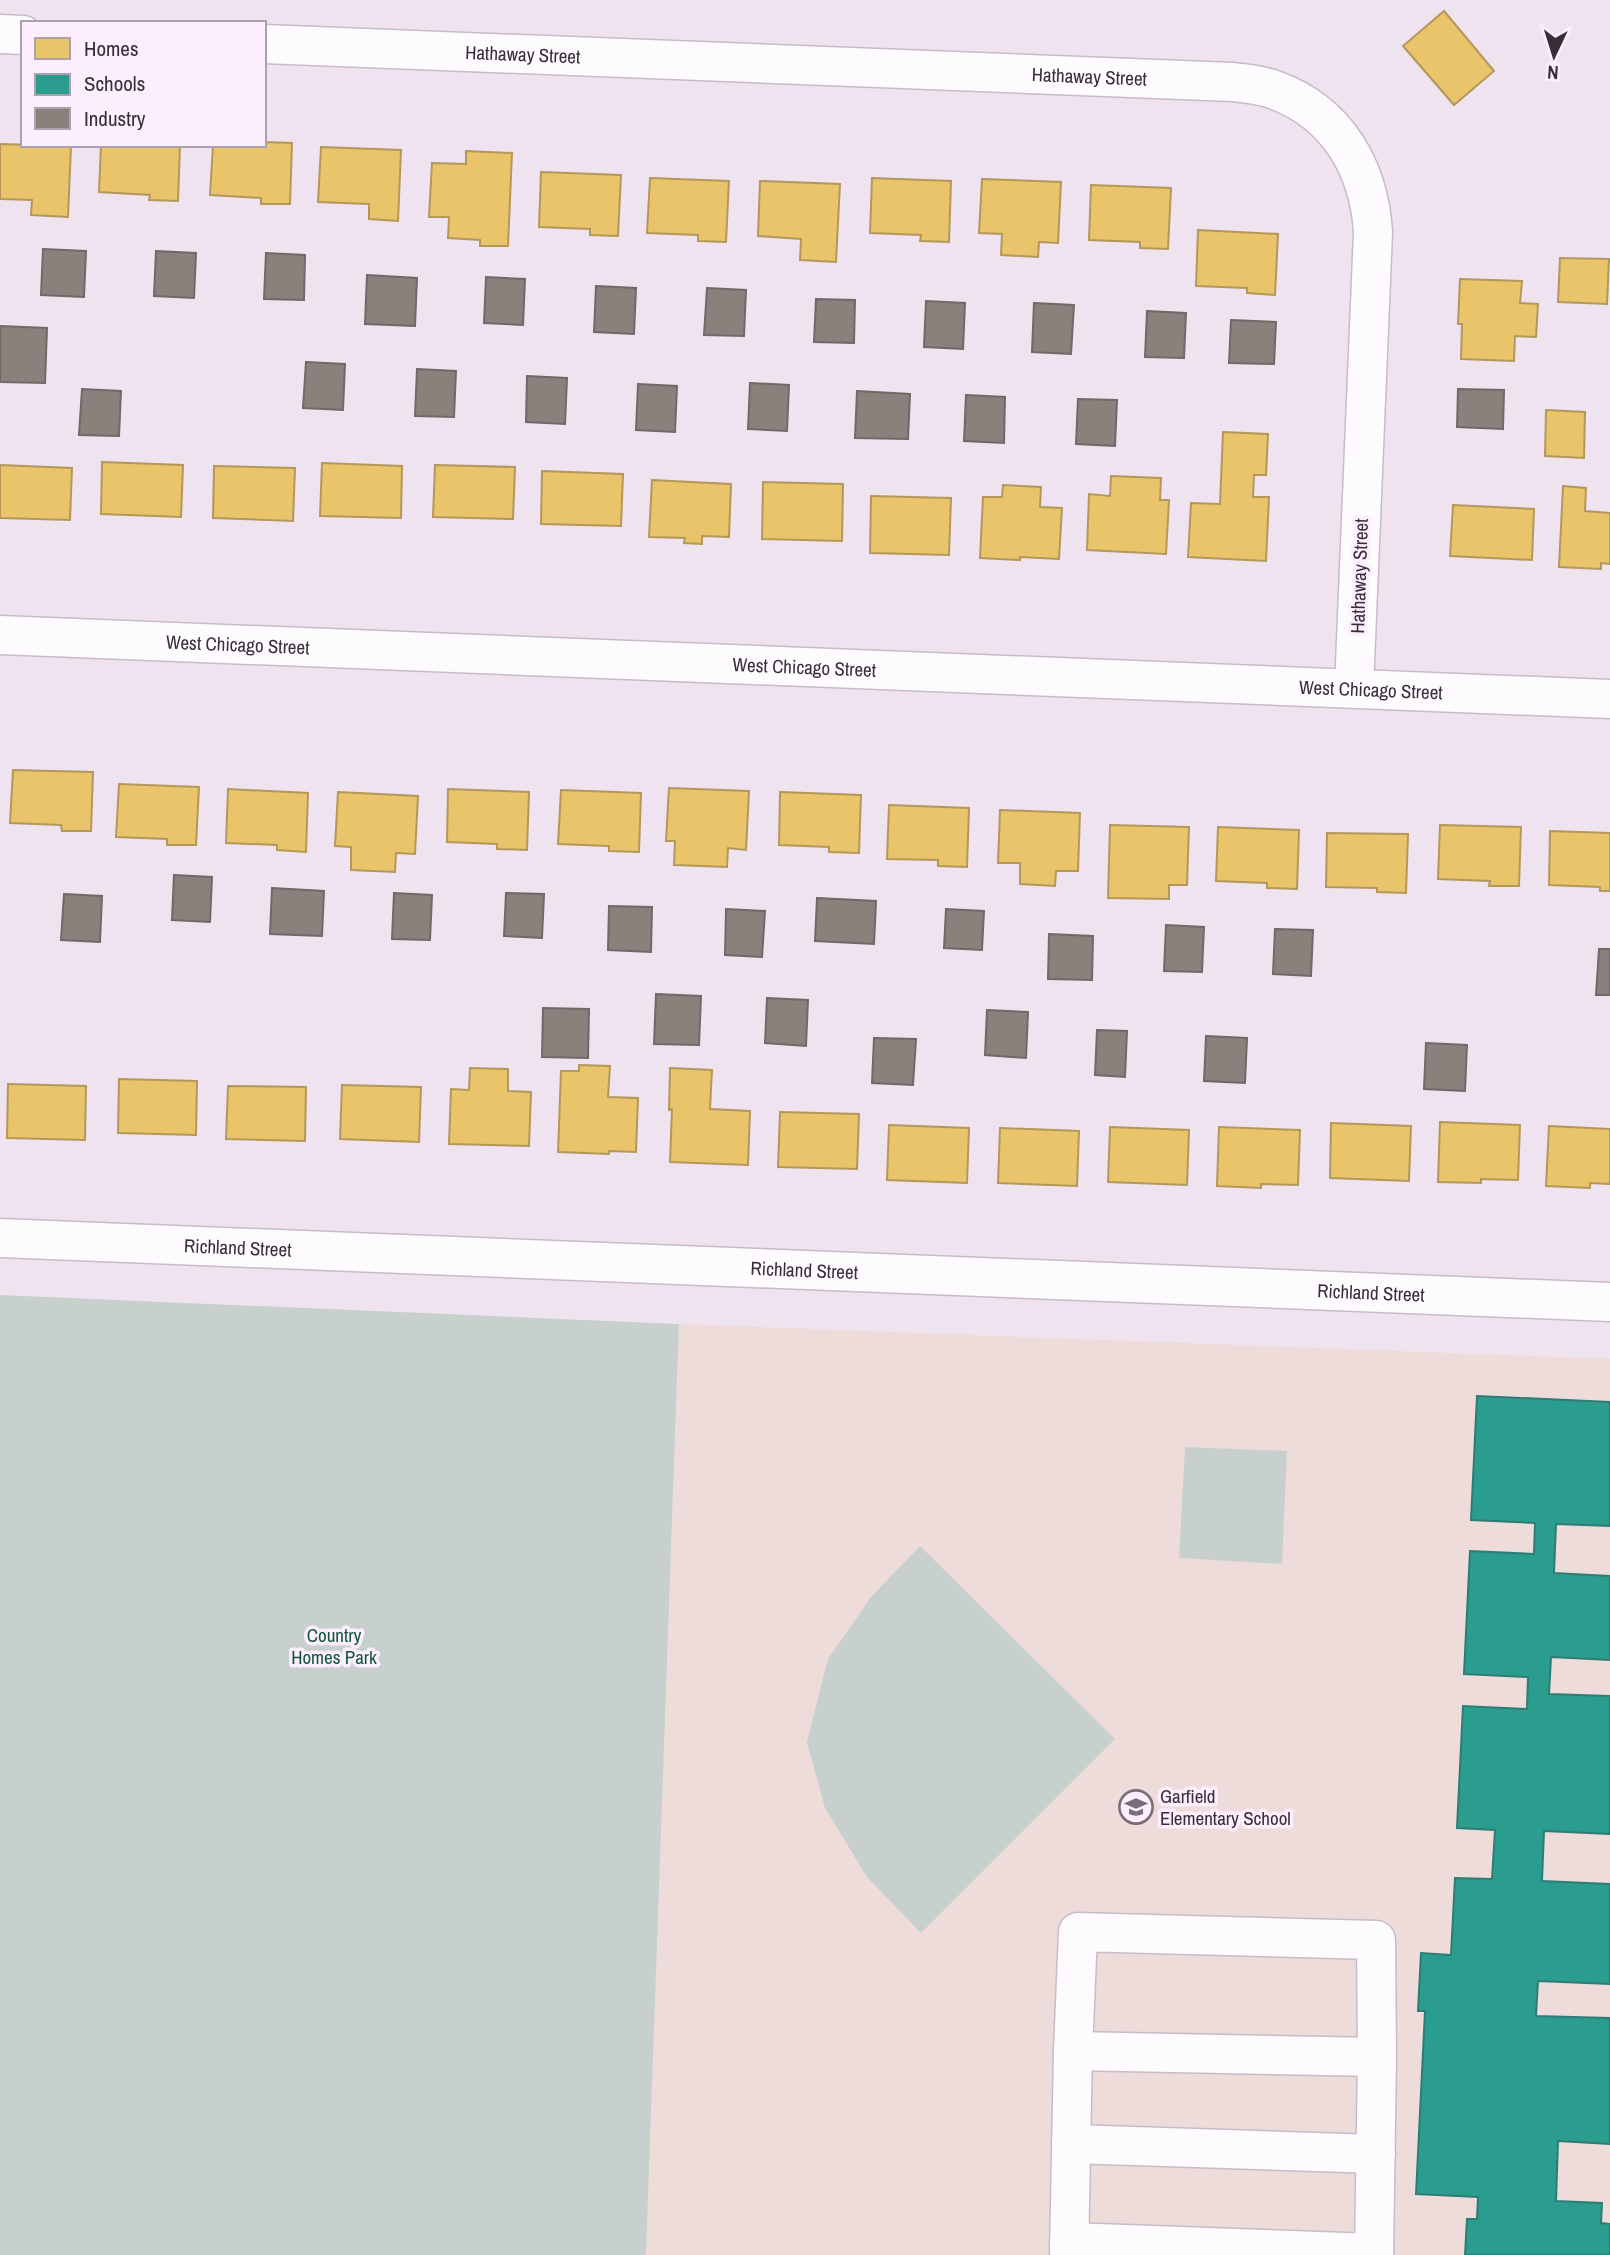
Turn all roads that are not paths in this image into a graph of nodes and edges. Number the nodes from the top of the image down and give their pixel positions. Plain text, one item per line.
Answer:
1 (0, 34) edge
2 (21, 35) edge
3 (266, 44) edge
4 (0, 635) edge
5 (1354, 688) junction
6 (1610, 699) edge
7 (0, 1238) edge
8 (1610, 1301) edge
9 (1073, 2051) junction
10 (1377, 2057) junction
11 (1071, 2144) junction
12 (1376, 2154) junction
13 (1069, 2248) edge
14 (1374, 2254) edge

1 - 2 street
3 - 5 street, Hathaway Street
4 - 5 street, West Chicago Street
5 - 6 street, West Chicago Street
7 - 8 street, Richland Street
9 - 10 street
9 - 10 street
9 - 11 street
10 - 12 street
11 - 12 street
11 - 13 street
12 - 14 street
13 - 14 street

